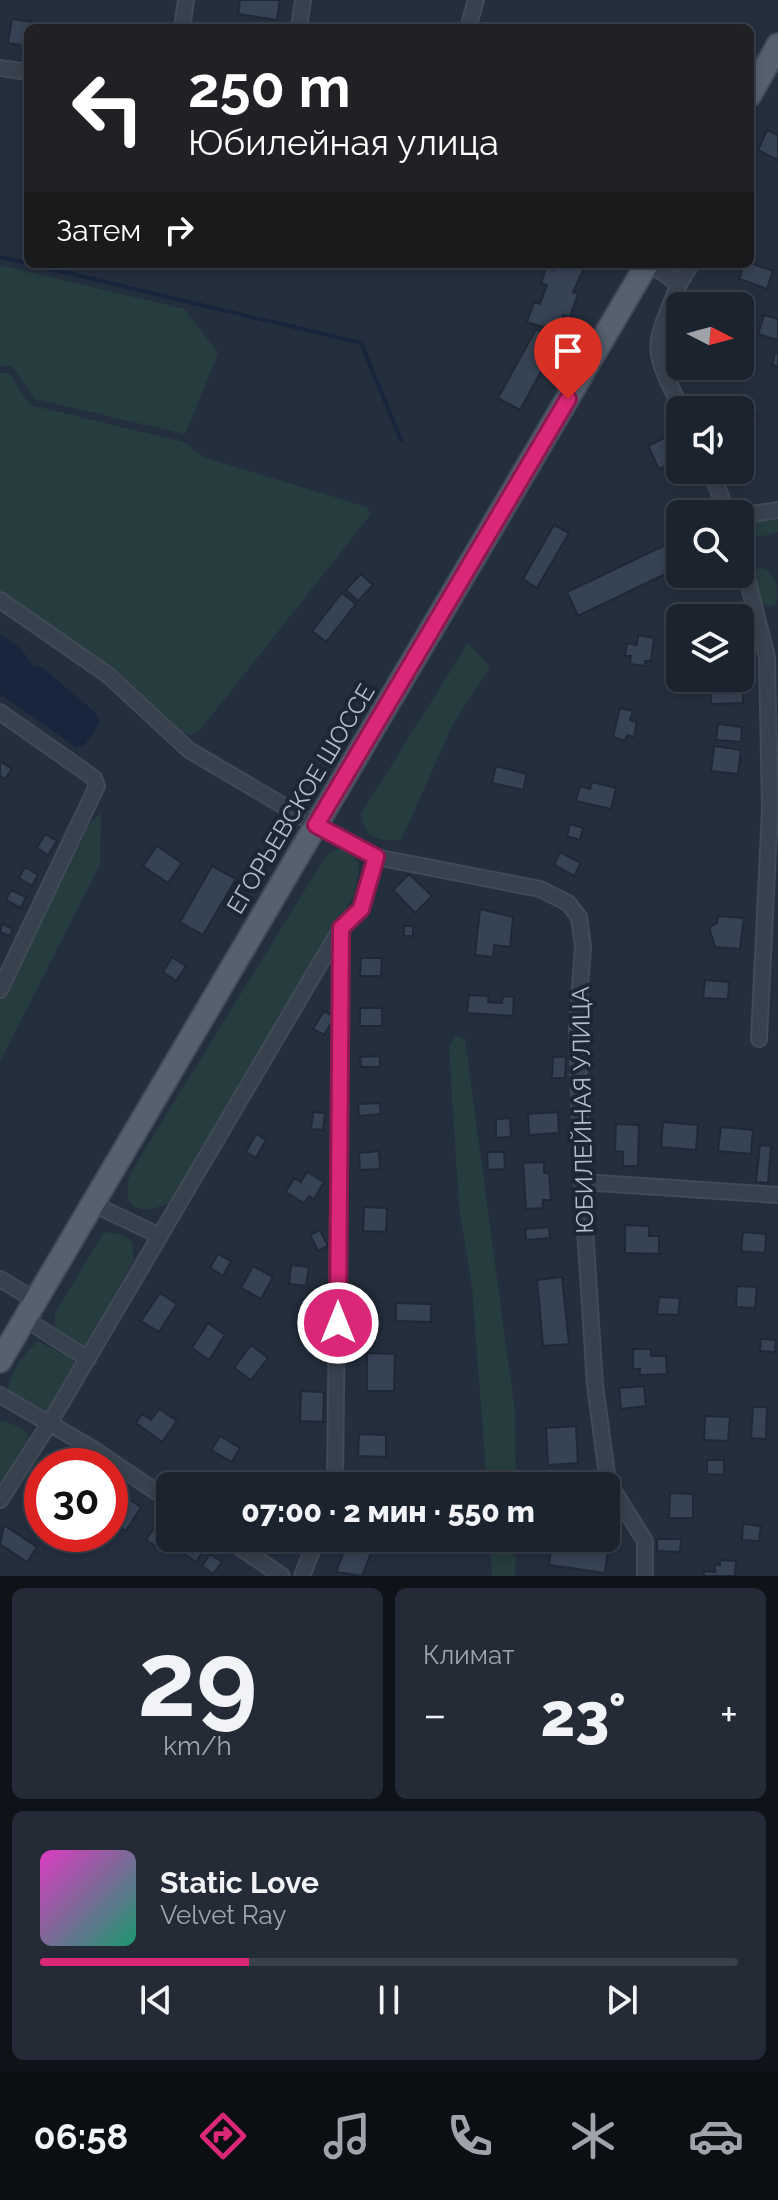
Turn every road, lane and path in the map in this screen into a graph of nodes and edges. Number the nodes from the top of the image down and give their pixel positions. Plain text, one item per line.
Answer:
1 (186, 0) edge
2 (303, 0) edge
3 (476, 0) edge
4 (183, 24) edge
5 (300, 24) edge
6 (469, 24) edge
7 (778, 45) edge
8 (0, 68) edge
9 (24, 71) edge
10 (754, 88) edge
11 (647, 268) edge
12 (655, 268) edge
13 (689, 268) edge
14 (679, 284) junction
15 (675, 396) edge
16 (778, 510) edge
17 (754, 514) edge
18 (749, 588) edge
19 (0, 600) edge
20 (0, 712) edge
21 (316, 825) junction
22 (376, 857) junction
23 (341, 928) junction
24 (0, 990) edge
25 (759, 1039) dead end
26 (582, 1182) junction
27 (778, 1195) edge
28 (91, 1203) junction
29 (160, 1236) junction
30 (0, 1279) edge
31 (30, 1310) junction
32 (88, 1359) junction
33 (0, 1361) edge
34 (0, 1395) edge
35 (49, 1424) junction
36 (335, 1472) edge
37 (156, 1492) edge
38 (0, 1500) edge
39 (247, 1552) edge
40 (311, 1552) edge
41 (282, 1576) edge
42 (302, 1576) edge
43 (645, 1576) edge

1 - 4 street
2 - 5 street
3 - 6 street
7 - 10 main road
8 - 9 street
11 - 21 main road, ЕГОРЬЕВСКОЕ ШОССЕ
12 - 14 street
13 - 14 street
14 - 15 street
16 - 17 street
18 - 25 street
19 - 21 street, ЮБИЛЕЙНАЯ УЛИЦА
20 - 24 street
21 - 22 street, ЮБИЛЕЙНАЯ УЛИЦА
21 - 28 main road, ЕГОРЬЕВСКОЕ ШОССЕ
22 - 23 street
22 - 26 street, ЮБИЛЕЙНАЯ УЛИЦА
23 - 29 street
23 - 36 street
26 - 27 street
26 - 43 street, ЮБИЛЕЙНАЯ УЛИЦА
28 - 29 street
28 - 31 main road, ЕГОРЬЕВСКОЕ ШОССЕ
29 - 32 street
30 - 31 street
31 - 32 street
31 - 33 main road, ЕГОРЬЕВСКОЕ ШОССЕ
32 - 35 street
34 - 35 street
35 - 37 street
35 - 38 street
39 - 41 street
40 - 42 street

